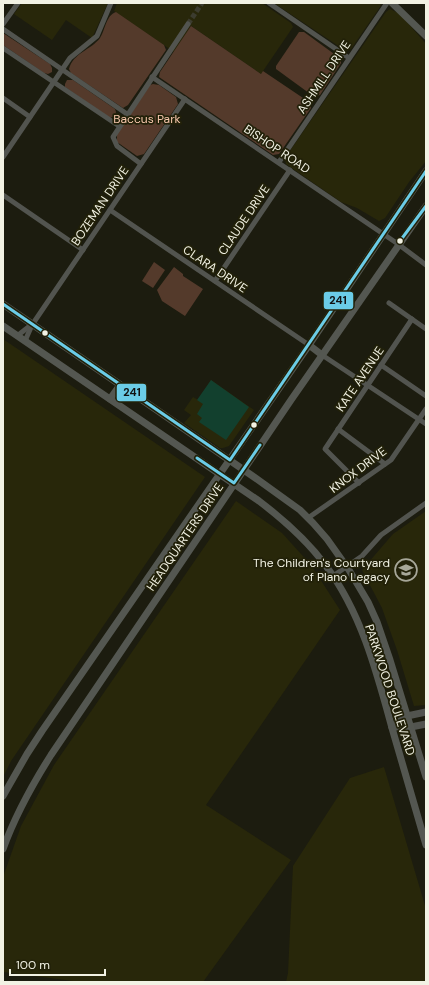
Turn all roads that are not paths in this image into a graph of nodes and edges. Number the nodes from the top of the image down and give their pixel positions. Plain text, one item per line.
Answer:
1 (18, 3) edge
2 (111, 3) edge
3 (269, 3) edge
4 (387, 3) edge
5 (392, 3) edge
6 (3, 24) edge
7 (188, 24) tunnel mouth
8 (3, 29) edge
9 (426, 36) edge
10 (3, 48) edge
11 (349, 58) junction
12 (62, 69) junction
13 (152, 77) junction
14 (53, 82) junction
15 (3, 98) edge
16 (185, 99) junction
17 (127, 114) junction
18 (30, 117) junction
19 (119, 126) junction
20 (3, 157) edge
21 (279, 162) junction
22 (141, 164) junction
23 (290, 170) junction
24 (426, 170) edge
25 (3, 196) edge
26 (426, 206) edge
27 (110, 210) junction
28 (383, 234) junction
29 (398, 244) junction
30 (83, 250) junction
31 (426, 265) edge
32 (215, 281) junction
33 (389, 303) dead end
34 (3, 304) edge
35 (412, 319) junction
36 (32, 325) junction
37 (3, 326) edge
38 (426, 329) edge
39 (17, 336) junction
40 (25, 341) junction
41 (309, 345) junction
42 (322, 354) junction
43 (381, 365) junction
44 (120, 385) junction
45 (368, 385) junction
46 (426, 396) edge
47 (110, 399) junction
48 (426, 409) edge
49 (419, 420) junction
50 (426, 424) edge
51 (338, 429) junction
52 (230, 460) junction
53 (385, 464) junction
54 (244, 469) junction
55 (220, 474) junction
56 (234, 483) junction
57 (359, 483) junction
58 (426, 503) edge
59 (308, 518) junction
60 (347, 567) junction
61 (333, 576) junction
62 (426, 712) edge
63 (407, 716) junction
64 (426, 724) edge
65 (392, 727) junction
66 (410, 727) junction
67 (426, 777) edge
68 (3, 796) edge
69 (426, 845) edge
70 (3, 849) edge

1 - 6 street
2 - 12 street
3 - 11 street
4 - 11 street, ASHMILL DRIVE
5 - 9 main road
7 - 13 street
8 - 12 street
10 - 14 street
11 - 21 street, ASHMILL DRIVE
12 - 14 street
12 - 17 street
13 - 16 street, BISHOP ROAD
13 - 17 street
14 - 18 street
14 - 19 street
15 - 18 street
16 - 21 street, BISHOP ROAD
16 - 22 street, BOZEMAN DRIVE
17 - 19 street
18 - 20 street
19 - 22 street
21 - 23 street, BISHOP ROAD
22 - 27 street, BOZEMAN DRIVE
23 - 28 street, BISHOP ROAD
23 - 32 street, CLAUDE DRIVE
24 - 28 main road, HEADQUARTERS DRIVE
25 - 30 street
26 - 29 main road, HEADQUARTERS DRIVE
27 - 30 street, BOZEMAN DRIVE
27 - 32 street, CLARA DRIVE
28 - 29 street, BISHOP ROAD
28 - 41 main road, HEADQUARTERS DRIVE
29 - 31 street, BISHOP ROAD
29 - 42 main road, HEADQUARTERS DRIVE
30 - 36 street, BOZEMAN DRIVE
32 - 41 street, CLARA DRIVE
33 - 35 street
34 - 36 main road, PARKWOOD BOULEVARD
35 - 38 street
35 - 43 street, KATE AVENUE
36 - 39 street, BOZEMAN DRIVE
36 - 40 street, BOZEMAN DRIVE
36 - 44 main road, PARKWOOD BOULEVARD
37 - 39 main road, PARKWOOD BOULEVARD
39 - 40 main road, PARKWOOD BOULEVARD
40 - 47 main road, PARKWOOD BOULEVARD
41 - 42 main road
41 - 52 main road, HEADQUARTERS DRIVE
42 - 45 street
42 - 54 main road, HEADQUARTERS DRIVE
43 - 45 street, KATE AVENUE
43 - 46 street
44 - 47 main road
44 - 52 main road, PARKWOOD BOULEVARD
45 - 49 street
45 - 51 street, KATE AVENUE
47 - 55 main road, PARKWOOD BOULEVARD
48 - 49 street, KNOX DRIVE
49 - 50 street
49 - 53 street, KNOX DRIVE
51 - 53 street
51 - 57 street, KATE AVENUE
52 - 54 main road, PARKWOOD BOULEVARD
52 - 55 main road, HEADQUARTERS DRIVE
53 - 57 street, KNOX DRIVE
54 - 56 main road, HEADQUARTERS DRIVE
54 - 59 main road, PARKWOOD BOULEVARD
55 - 56 main road, PARKWOOD BOULEVARD
55 - 68 main road, HEADQUARTERS DRIVE
56 - 61 main road, PARKWOOD BOULEVARD
56 - 70 main road, HEADQUARTERS DRIVE
57 - 59 street, KNOX DRIVE
58 - 60 street
59 - 60 main road, PARKWOOD BOULEVARD
60 - 61 street
60 - 63 main road, PARKWOOD BOULEVARD
61 - 65 main road, PARKWOOD BOULEVARD
62 - 63 street
63 - 65 street
63 - 66 main road, PARKWOOD BOULEVARD
64 - 66 street
65 - 66 street
65 - 69 main road, PARKWOOD BOULEVARD
66 - 67 main road, PARKWOOD BOULEVARD

